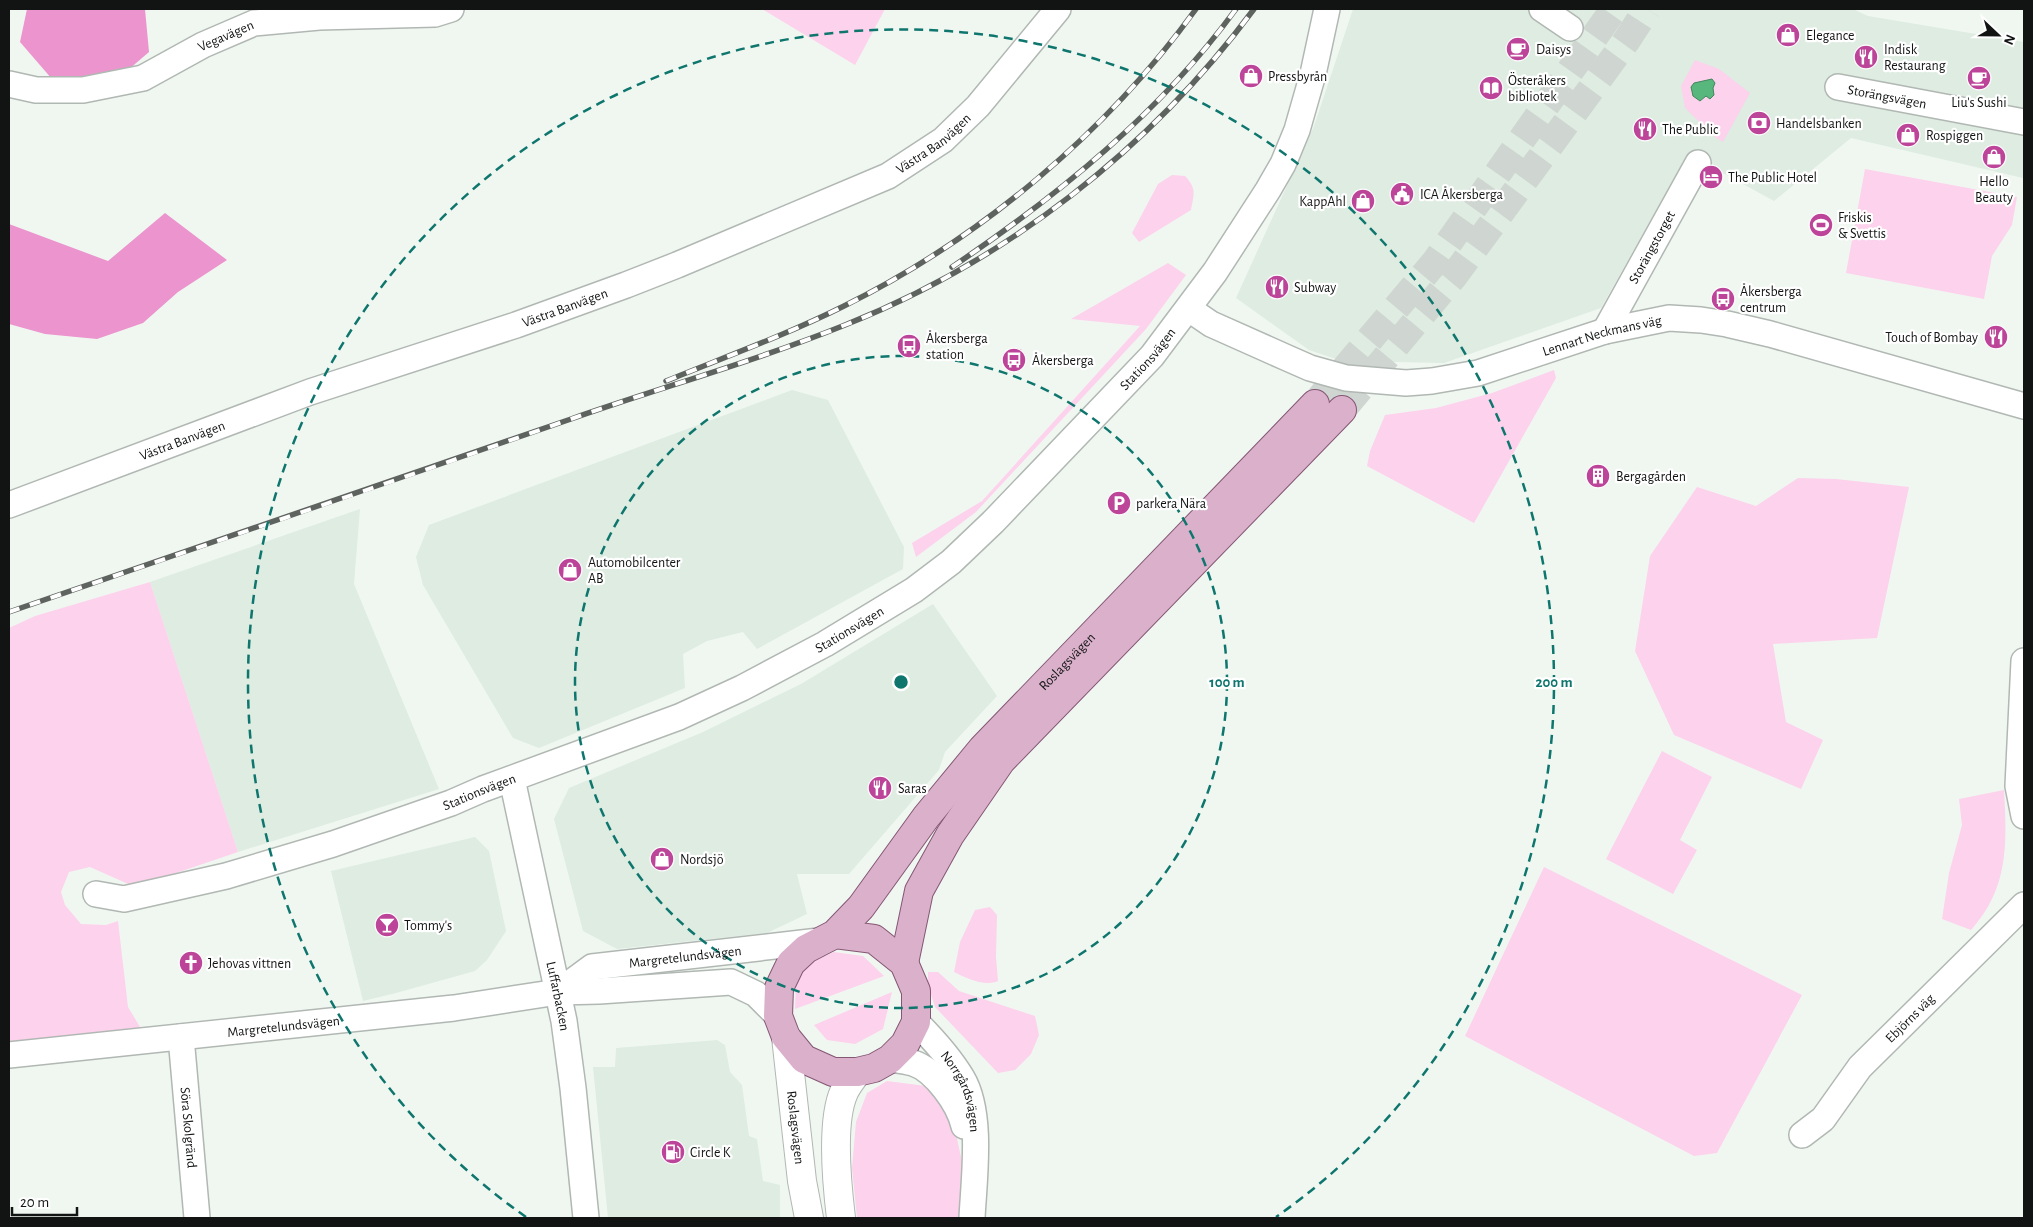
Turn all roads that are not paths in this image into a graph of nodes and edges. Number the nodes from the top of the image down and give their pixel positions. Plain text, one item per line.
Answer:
1 (451, 9) edge
2 (1058, 9) edge
3 (1327, 9) edge
4 (1542, 9) edge
5 (1570, 28) dead end
6 (9, 84) edge
7 (1838, 88) dead end
8 (2024, 122) edge
9 (1698, 163) dead end
10 (1189, 309) junction
11 (1605, 331) junction
12 (1315, 404) tunnel mouth
13 (2024, 406) edge
14 (1342, 410) tunnel mouth
15 (9, 505) edge
16 (2024, 662) edge
17 (512, 778) junction
18 (2024, 816) edge
19 (96, 894) dead end
20 (2024, 905) edge
21 (827, 938) junction
22 (904, 963) junction
23 (558, 992) junction
24 (916, 1022) junction
25 (782, 1026) junction
26 (181, 1037) junction
27 (9, 1055) edge
28 (890, 1059) junction
29 (857, 1072) junction
30 (1802, 1135) dead end
31 (974, 1172) junction
32 (197, 1218) edge
33 (586, 1218) edge
34 (808, 1218) edge
35 (841, 1218) edge
36 (972, 1218) edge

1 - 6 street, Vegavägen
2 - 15 street, Västra Banvägen
3 - 10 street, Stationsvägen
4 - 5 street
7 - 8 street, Storängsvägen
9 - 11 street, Storängstorget
10 - 11 street, Lennart Neckmans väg
10 - 17 street, Stationsvägen
11 - 13 street, Lennart Neckmans väg
12 - 21 main road, Roslagsvägen
14 - 22 main road, Roslagsvägen
16 - 18 street
17 - 19 street, Stationsvägen
17 - 23 street, Luffarbacken
20 - 30 street, Ebjörns väg
21 - 22 main road
21 - 23 street, Margretelundsvägen
21 - 25 main road, Roslagsvägen
22 - 24 main road
23 - 25 street, Margretelundsvägen
23 - 26 street, Margretelundsvägen
23 - 33 street, Luffarbacken
24 - 28 main road
24 - 31 street, Norrgårdsvägen
25 - 29 main road
25 - 34 main road, Roslagsvägen
26 - 27 street, Margretelundsvägen
26 - 32 street, Söra Skolgränd
28 - 29 main road
28 - 31 street, Norrgårdsvägen
29 - 35 main road
31 - 36 street, Norrgårdsvägen

